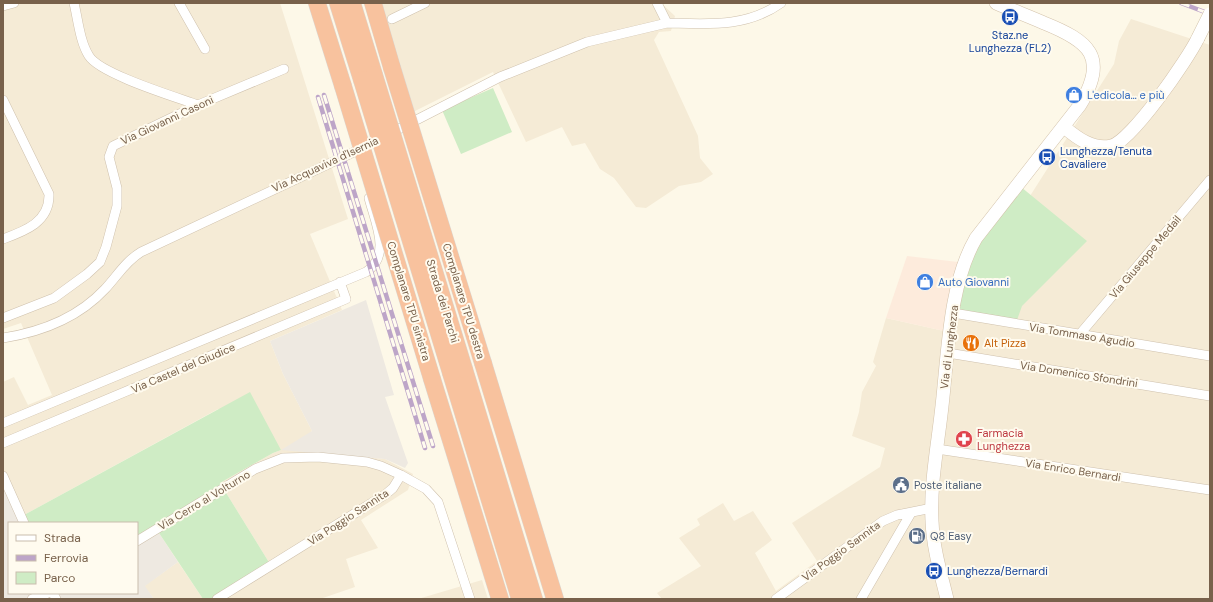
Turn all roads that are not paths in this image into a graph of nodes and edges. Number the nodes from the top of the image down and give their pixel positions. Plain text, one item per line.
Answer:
1 (14, 3) edge
2 (74, 3) edge
3 (179, 3) edge
4 (317, 3) edge
5 (338, 3) edge
6 (352, 3) edge
7 (373, 3) edge
8 (425, 3) edge
9 (658, 3) edge
10 (781, 3) edge
11 (996, 3) edge
12 (3, 6) edge
13 (1210, 14) edge
14 (392, 19) dead end
15 (667, 23) junction
16 (206, 50) dead end
17 (284, 69) dead end
18 (368, 77) junction
19 (3, 100) edge
20 (198, 105) junction
21 (1064, 127) junction
22 (356, 151) junction
23 (1210, 180) edge
24 (3, 239) edge
25 (340, 282) junction
26 (953, 314) junction
27 (3, 318) edge
28 (1080, 334) junction
29 (3, 338) edge
30 (948, 353) junction
31 (1210, 356) edge
32 (457, 371) junction
33 (1210, 396) edge
34 (3, 423) edge
35 (3, 443) edge
36 (937, 449) junction
37 (402, 475) junction
38 (3, 476) edge
39 (1210, 490) edge
40 (932, 508) junction
41 (911, 513) junction
42 (24, 522) edge
43 (138, 540) edge
44 (45, 594) edge
45 (32, 599) edge
46 (217, 599) edge
47 (470, 599) edge
48 (500, 599) edge
49 (520, 599) edge
50 (534, 599) edge
51 (555, 599) edge
52 (776, 599) edge
53 (861, 599) edge
54 (948, 599) edge

1 - 12 street
2 - 20 street
3 - 16 street
4 - 48 highway, Complanare TPU sinistra, bridge
5 - 18 highway, Strada dei Parchi
6 - 18 highway, Strada dei Parchi
7 - 51 highway, Complanare TPU destra, bridge
8 - 14 street
9 - 15 street
10 - 15 street
11 - 21 street, Via di Lunghezza
13 - 21 street, bridge
15 - 22 street, Via Acquaviva d'Isernia
17 - 20 street, Via Giovanni Casoni
18 - 32 highway, Strada dei Parchi, bridge
19 - 24 street
20 - 27 street, Via Giovanni Casoni
21 - 26 street, Via di Lunghezza
22 - 25 street, Via Castel del Giudice
22 - 29 street, Via Acquaviva d'Isernia
23 - 28 street, Via Giuseppe Medail
25 - 34 street, Via Castel del Giudice
25 - 35 street, Via Castel del Giudice
26 - 28 street, Via Tommaso Agudio
26 - 30 street, Via di Lunghezza
28 - 31 street, Via Tommaso Agudio
30 - 33 street, Via Domenico Sfondrini
30 - 36 street, Via di Lunghezza
32 - 49 highway, Strada dei Parchi
32 - 50 highway, Strada dei Parchi
36 - 39 street, Via Enrico Bernardi
36 - 40 street, Via di Lunghezza
37 - 43 street, Via Cerro al Volturno
37 - 46 street, Via Poggio Sannita
37 - 47 street
38 - 42 street
40 - 41 street, Via Poggio Sannita
40 - 54 street, Via di Lunghezza
41 - 52 street, Via Poggio Sannita
41 - 53 street
44 - 45 street

